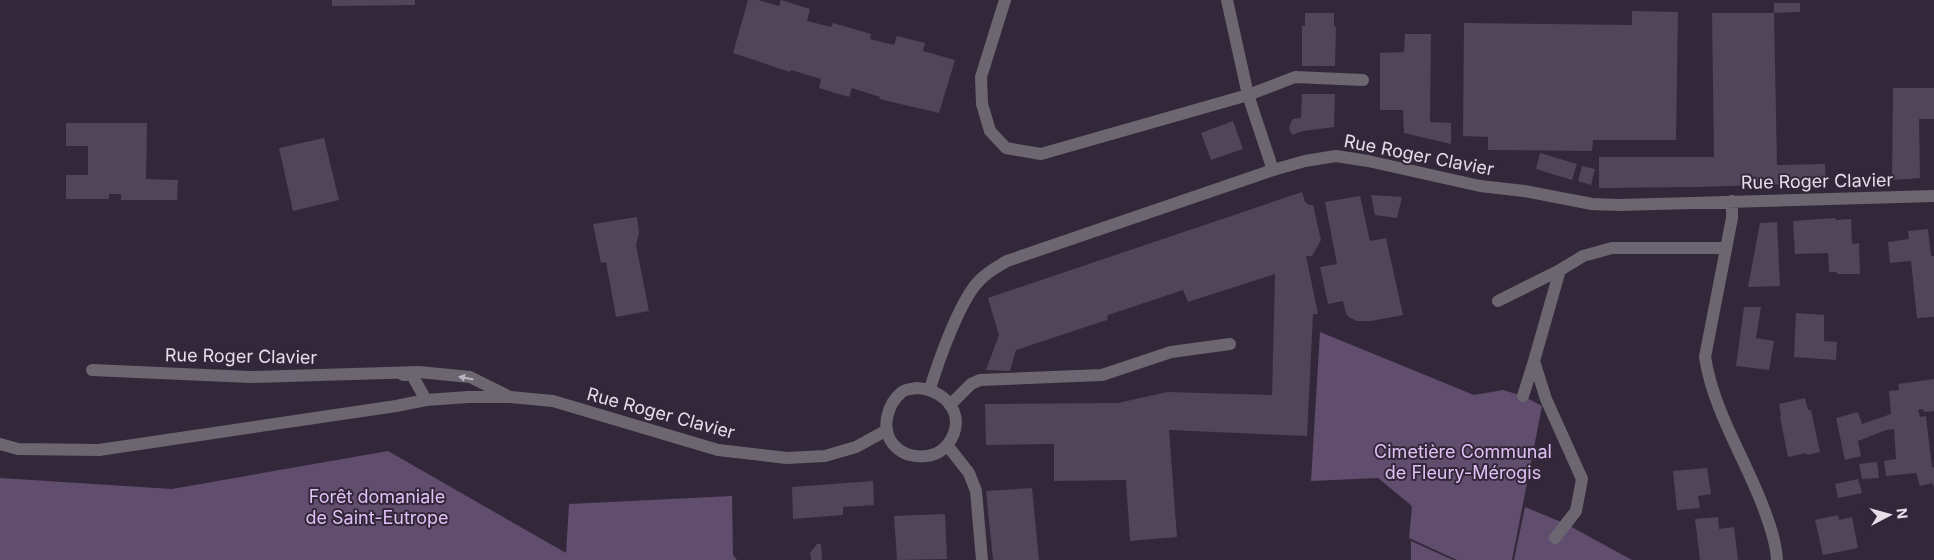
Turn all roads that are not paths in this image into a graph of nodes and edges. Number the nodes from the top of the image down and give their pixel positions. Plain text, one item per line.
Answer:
1 (1005, 0) edge
2 (1227, 0) edge
3 (1363, 80) dead end
4 (1248, 95) junction
5 (1273, 170) junction
6 (1934, 196) edge
7 (1732, 201) junction
8 (1726, 248) junction
9 (1560, 270) junction
10 (1498, 301) dead end
11 (1230, 344) dead end
12 (1534, 361) junction
13 (92, 370) dead end
14 (391, 374) junction
15 (930, 389) junction
16 (1523, 396) dead end
17 (510, 397) junction
18 (426, 400) junction
19 (950, 405) junction
20 (887, 430) junction
21 (0, 444) edge
22 (947, 445) junction
23 (1555, 538) dead end
24 (982, 560) edge
25 (1777, 560) edge

1 - 4 street
2 - 4 street
3 - 4 street
4 - 5 street
5 - 7 street, Rue Roger Clavier
5 - 15 street, Rue Roger Clavier
6 - 7 street, Rue Roger Clavier
7 - 8 street
8 - 9 street
8 - 25 street
9 - 10 street
9 - 12 street
11 - 19 street
12 - 16 street
12 - 23 street
13 - 14 street, Rue Roger Clavier
17 -> 14 street, Rue Roger Clavier
14 - 18 street, Rue Roger Clavier
15 - 19 street
15 - 20 street
17 - 18 street, Rue Roger Clavier
17 - 20 street, Rue Roger Clavier
18 - 21 street
19 - 22 street
20 - 22 street
22 - 24 street

